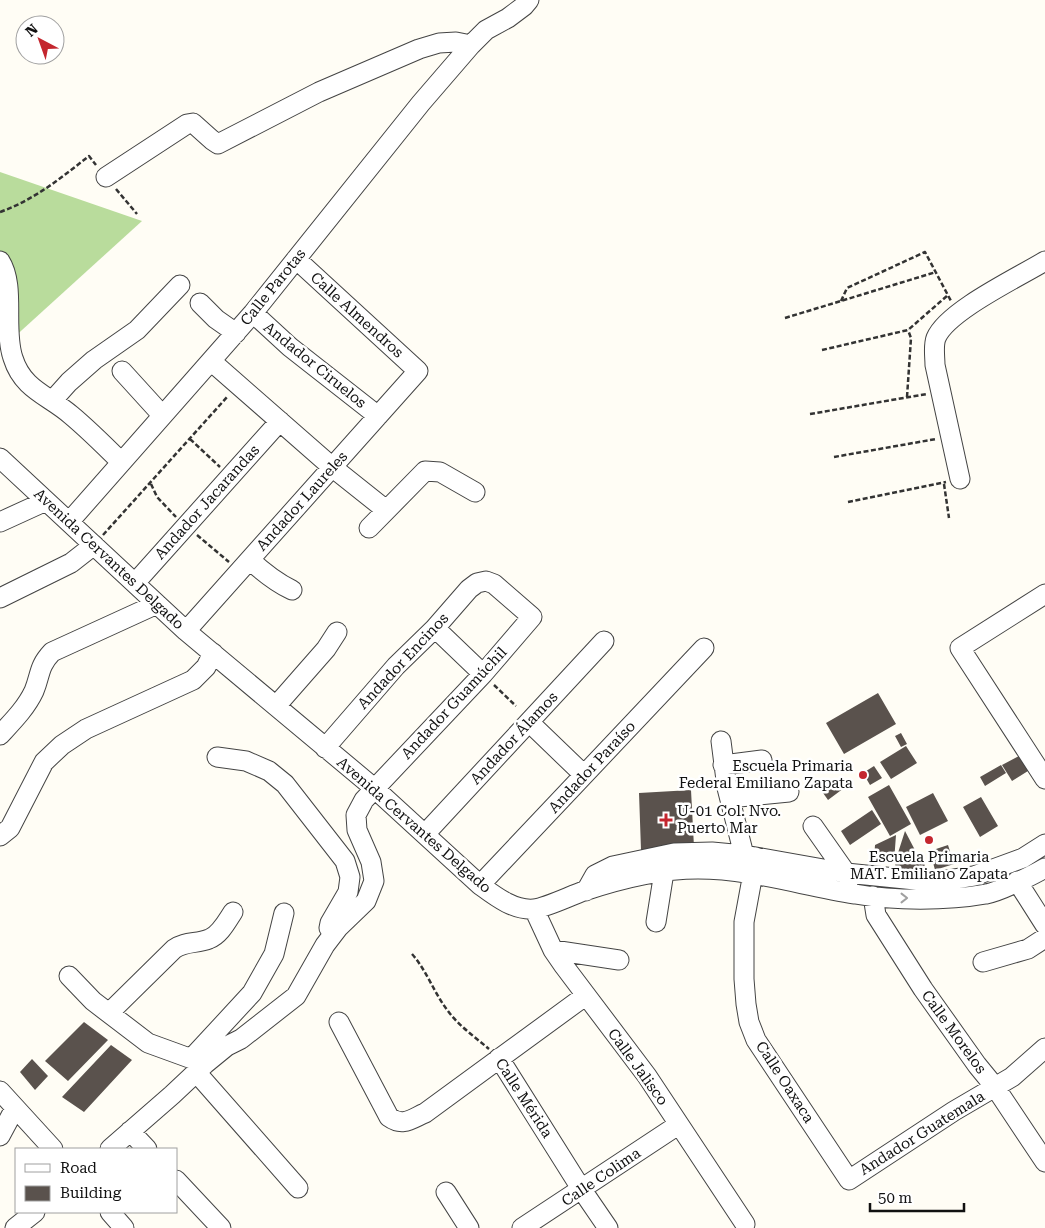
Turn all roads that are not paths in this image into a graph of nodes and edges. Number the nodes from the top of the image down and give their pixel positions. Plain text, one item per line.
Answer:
1 (529, 0) edge
2 (471, 45) junction
3 (106, 177) dead end
4 (296, 259) junction
5 (0, 261) edge
6 (1045, 261) edge
7 (180, 285) dead end
8 (200, 303) dead end
9 (253, 313) junction
10 (236, 333) junction
11 (211, 361) junction
12 (122, 371) dead end
13 (418, 371) joint
14 (52, 401) junction
15 (162, 416) junction
16 (378, 416) junction
17 (280, 421) junction
18 (0, 458) edge
19 (121, 462) junction
20 (332, 467) junction
21 (952, 480) road end
22 (474, 492) dead end
23 (46, 501) junction
24 (386, 510) junction
25 (0, 522) edge
26 (69, 522) junction
27 (369, 528) dead end
28 (94, 545) junction
29 (250, 560) junction
30 (486, 581) joint
31 (135, 583) junction
32 (292, 590) dead end
33 (1045, 594) edge
34 (0, 598) edge
35 (157, 604) junction
36 (436, 628) junction
37 (186, 631) junction
38 (337, 632) dead end
39 (604, 641) dead end
40 (704, 648) dead end
41 (213, 653) junction
42 (483, 674) junction
43 (276, 706) junction
44 (528, 722) junction
45 (0, 734) edge
46 (720, 741) dead end
47 (325, 748) junction
48 (217, 757) dead end
49 (762, 760) dead end
50 (723, 765) junction
51 (584, 775) junction
52 (1045, 779) edge
53 (374, 788) junction
54 (790, 792) dead end
55 (730, 798) junction
56 (813, 826) dead end
57 (425, 834) junction
58 (0, 836) edge
59 (1045, 844) edge
60 (751, 862) junction
61 (656, 868) junction
62 (1045, 868) edge
63 (846, 873) junction
64 (1017, 881) junction
65 (480, 886) junction
66 (864, 896) junction
67 (534, 909) junction
68 (233, 912) dead end
69 (284, 913) dead end
70 (656, 922) dead end
71 (1045, 925) edge
72 (333, 934) junction
73 (1045, 938) edge
74 (553, 950) junction
75 (620, 960) dead end
76 (983, 962) dead end
77 (69, 976) dead end
78 (585, 996) junction
79 (109, 1013) junction
80 (339, 1022) dead end
81 (1045, 1048) edge
82 (499, 1058) junction
83 (197, 1065) junction
84 (995, 1087) junction
85 (0, 1091) edge
86 (15, 1108) junction
87 (678, 1125) junction
88 (130, 1131) junction
89 (0, 1136) edge
90 (52, 1148) edge
91 (111, 1148) edge
92 (146, 1148) edge
93 (1045, 1162) edge
94 (849, 1180) joint
95 (178, 1182) edge
96 (298, 1188) dead end
97 (582, 1190) junction
98 (446, 1192) dead end
99 (34, 1213) edge
100 (111, 1213) edge
101 (745, 1224) dead end
102 (15, 1228) edge
103 (124, 1228) edge
104 (221, 1228) edge
105 (469, 1228) edge
106 (522, 1228) edge
107 (608, 1228) edge

1 - 2 street, Calle Parotas
2 - 3 street
2 - 4 street, Calle Parotas
4 - 9 street, Calle Parotas
4 - 13 street, Calle Almendros
5 - 14 street
6 - 21 street
7 - 14 street
8 - 10 street
9 - 10 street, Calle Parotas
9 - 16 street, Andador Ciruelos
10 - 11 street, Calle Parotas
11 - 15 street, Calle Parotas
11 - 17 street
12 - 15 street
13 - 16 street, Andador Laureles
14 - 19 street
15 - 19 street, Calle Parotas
16 - 20 street, Andador Laureles
17 - 20 street
17 - 31 street, Andador Jacarandas
18 - 23 street, Avenida Cervantes Delgado
19 - 26 street, Calle Parotas
20 - 24 street
20 - 29 street, Andador Laureles
22 - 24 street
23 - 25 street
23 - 26 street, Avenida Cervantes Delgado
24 - 27 street
26 - 28 street, Avenida Cervantes Delgado
28 - 31 street, Avenida Cervantes Delgado
28 - 34 street
29 - 32 street
29 - 37 street, Andador Laureles
30 - 36 street, Andador Encinos
30 - 42 street, Andador Guamúchil
31 - 35 street, Avenida Cervantes Delgado
33 - 52 street
35 - 37 street, Avenida Cervantes Delgado
35 - 45 street
36 - 42 street
36 - 47 street, Andador Encinos
37 - 41 street, Avenida Cervantes Delgado
38 - 43 street
39 - 44 street, Andador Álamos
40 - 51 street, Andador Paraíso
41 - 43 street, Avenida Cervantes Delgado
41 - 58 street
42 - 53 street, Andador Guamúchil
43 - 47 street, Avenida Cervantes Delgado
44 - 51 street
44 - 57 street, Andador Álamos
46 - 50 street, Calle Oaxaca
47 - 53 street, Avenida Cervantes Delgado
48 - 72 street
49 - 50 street
50 - 55 street, Calle Oaxaca
51 - 65 street, Andador Paraíso
53 - 57 street, Avenida Cervantes Delgado
53 - 72 street
54 - 55 street
55 - 60 street, Calle Oaxaca
56 - 63 street, Calle Morelos
57 - 65 street, Avenida Cervantes Delgado
59 - 63 street
60 - 61 street
60 - 63 street
60 - 66 street
60 - 94 street, Calle Oaxaca
61 - 67 street
61 - 70 street
62 - 64 street
63 - 66 street, Calle Morelos
66 -> 64 street
64 - 71 street
65 - 67 street, Avenida Cervantes Delgado
66 - 84 street, Calle Morelos
67 - 74 street, Calle Jalisco
68 - 79 street
69 - 83 street
72 - 83 street
73 - 76 street
74 - 75 street
74 - 78 street, Calle Jalisco
77 - 79 street
78 - 82 street
78 - 87 street, Calle Jalisco
79 - 83 street
80 - 82 street
81 - 84 street, Andador Guatemala
82 - 97 street, Calle Mérida
83 - 88 street
83 - 96 street
84 - 93 street, Calle Morelos
84 - 94 street, Andador Guatemala
85 - 86 street
86 - 89 street
86 - 90 street
87 - 97 street, Calle Colima
87 - 101 street, Calle Jalisco
88 - 91 street
88 - 92 street
95 - 104 street
97 - 106 street, Calle Colima
97 - 107 street, Calle Mérida
98 - 105 street
99 - 102 street
100 - 103 street

